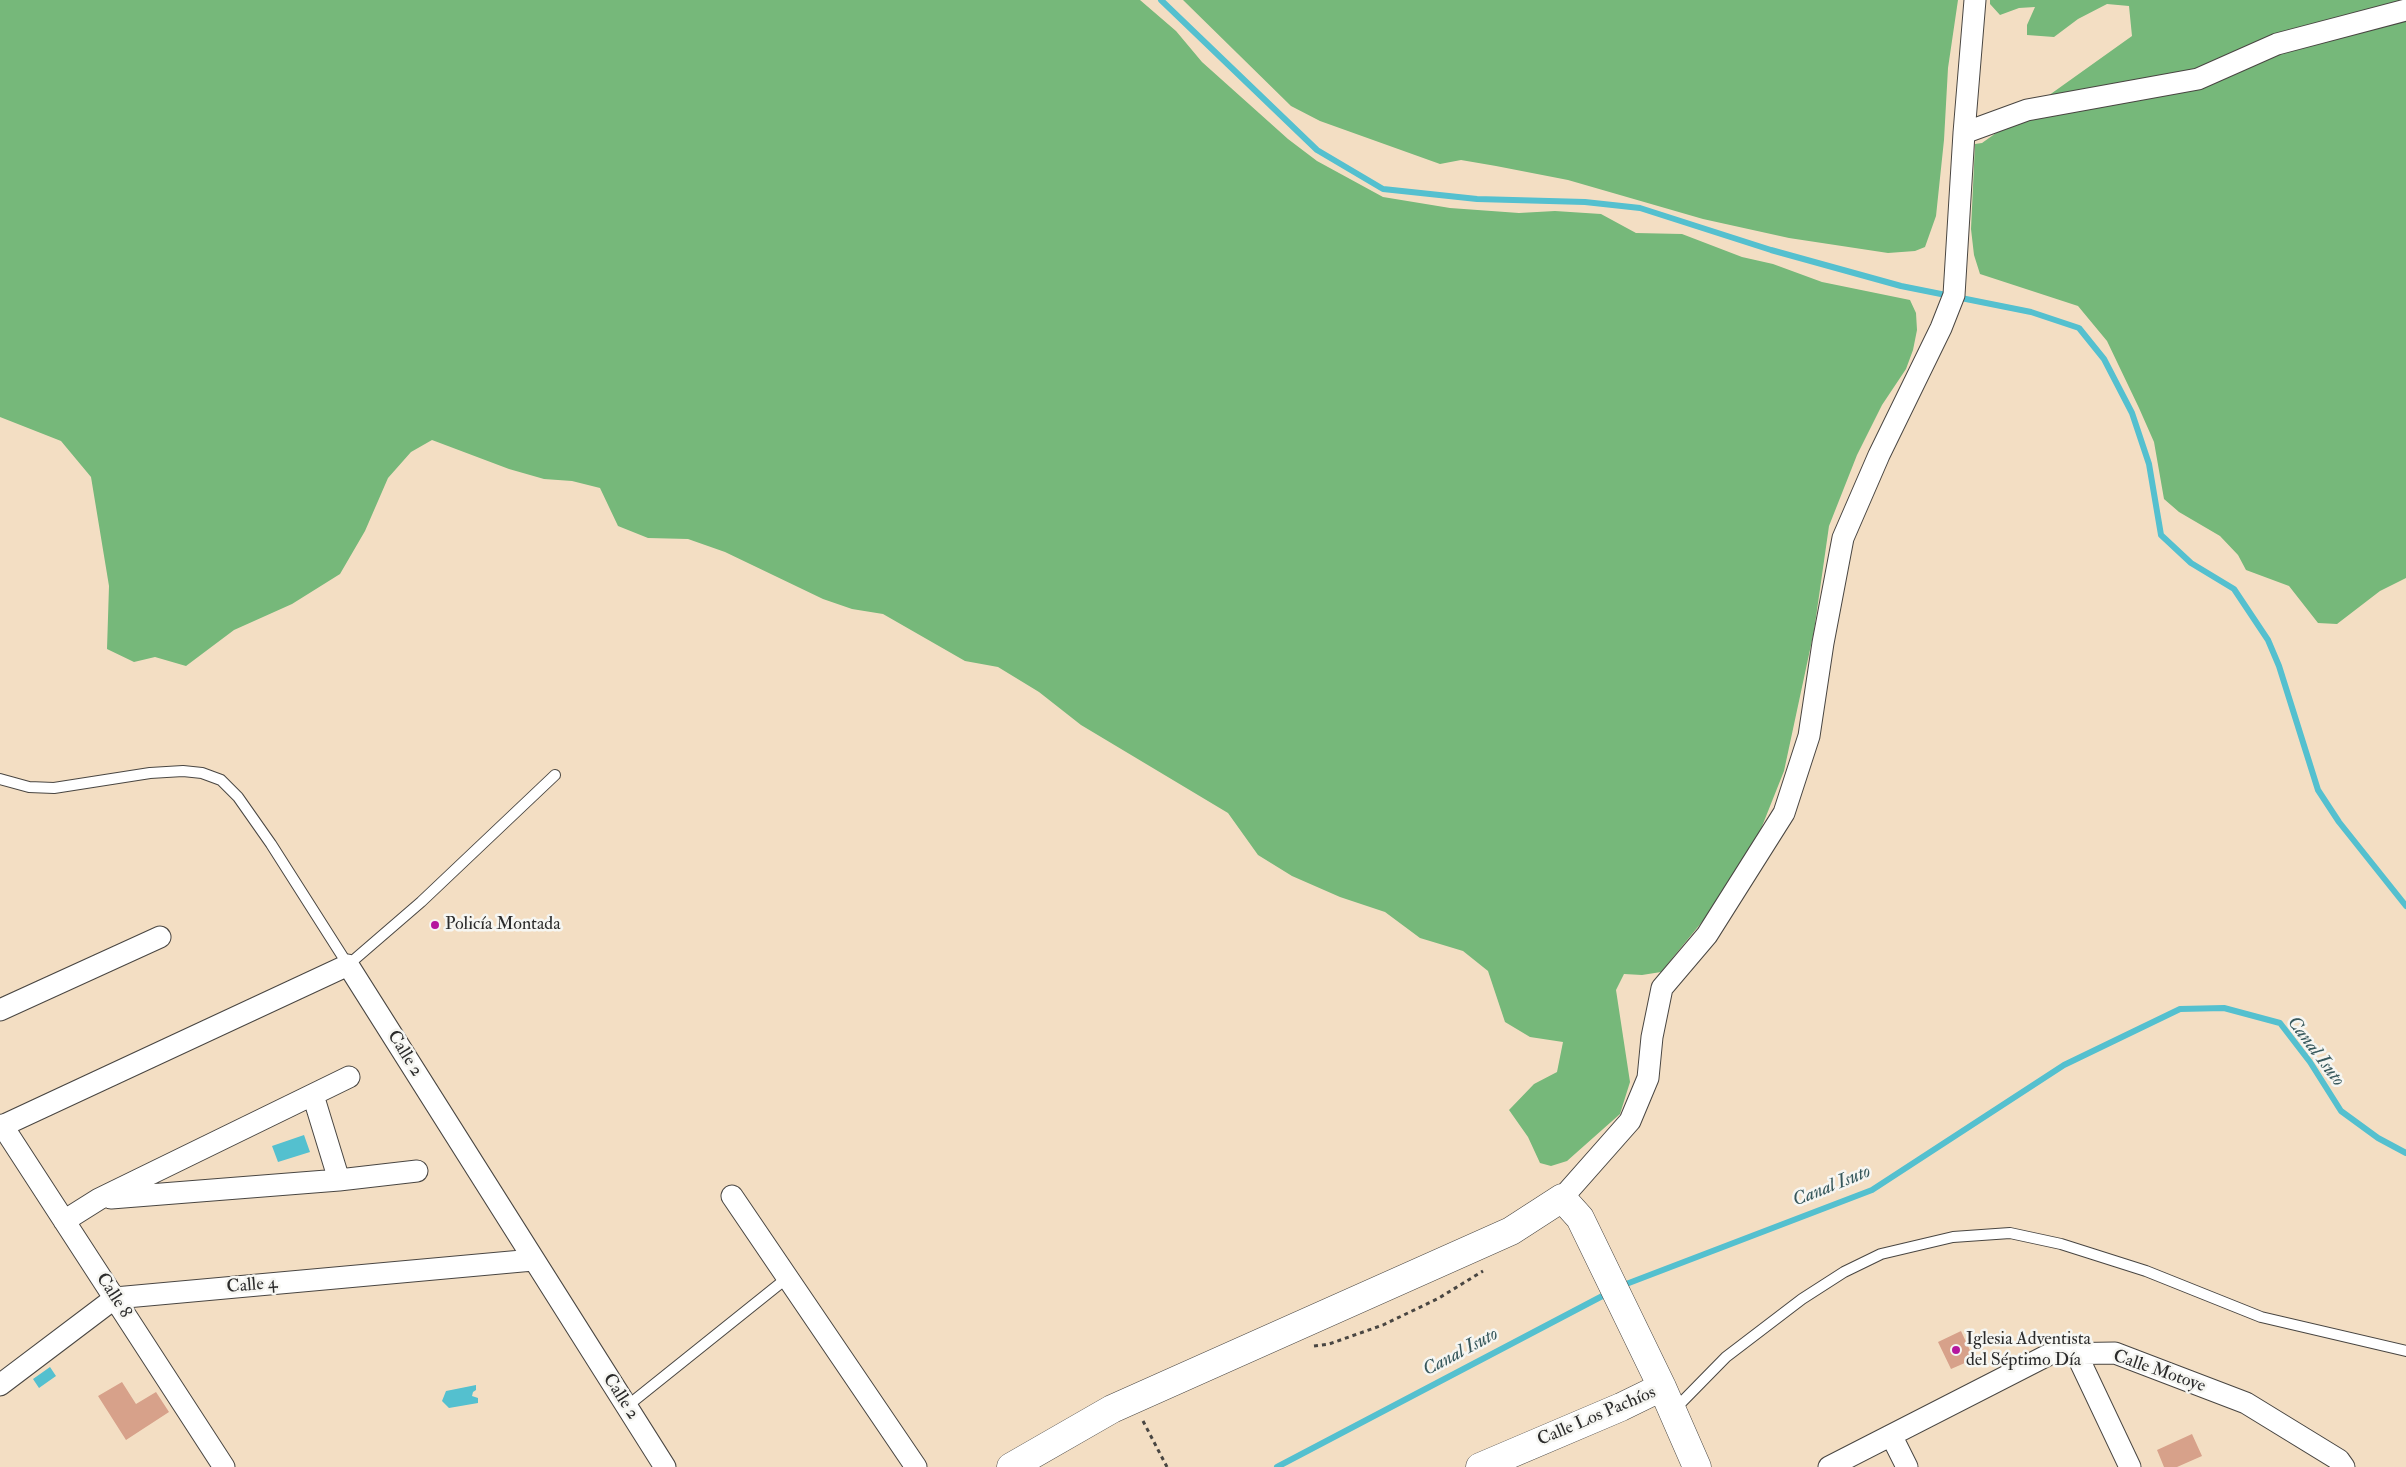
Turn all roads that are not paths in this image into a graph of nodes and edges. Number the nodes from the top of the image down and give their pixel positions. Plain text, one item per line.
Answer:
1 (1975, 0) edge
2 (2406, 10) edge
3 (1964, 133) junction
4 (555, 776) dead end
5 (0, 779) edge
6 (160, 937) dead end
7 (348, 965) junction
8 (0, 1010) edge
9 (349, 1077) dead end
10 (313, 1094) junction
11 (1, 1126) edge
12 (417, 1172) dead end
13 (338, 1180) junction
14 (732, 1196) dead end
15 (1562, 1198) junction
16 (99, 1199) junction
17 (64, 1221) junction
18 (533, 1260) junction
19 (787, 1278) junction
20 (115, 1298) junction
21 (2406, 1351) edge
22 (2076, 1354) junction
23 (0, 1385) edge
24 (1668, 1399) junction
25 (626, 1407) junction
26 (1892, 1437) junction
27 (224, 1467) edge
28 (665, 1467) edge
29 (916, 1467) edge
30 (1011, 1467) edge
31 (1480, 1467) edge
32 (1697, 1467) edge
33 (1829, 1467) edge
34 (1907, 1467) edge
35 (2130, 1467) edge
36 (2344, 1467) edge

1 - 3 street
2 - 3 street
3 - 15 street
4 - 7 lane
5 - 7 lane
6 - 8 street
7 - 11 street
7 - 18 street, Calle 2
9 - 10 street
10 - 13 street
10 - 16 street
11 - 17 street, Calle 8
12 - 13 street
13 - 16 street
14 - 19 street
15 - 24 street
15 - 30 street
16 - 17 street
17 - 20 street, Calle 8
18 - 20 street, Calle 4
18 - 25 street, Calle 2
19 - 25 lane
19 - 29 street
20 - 23 street
20 - 27 street, Calle 8
21 - 24 lane
22 - 26 street, Calle Motoye
22 - 35 street
22 - 36 street, Calle Motoye
24 - 31 street, Calle Los Pachíos
24 - 32 street, Calle Los Pachíos
25 - 28 street, Calle 2
26 - 33 street, Calle Motoye
26 - 34 street

